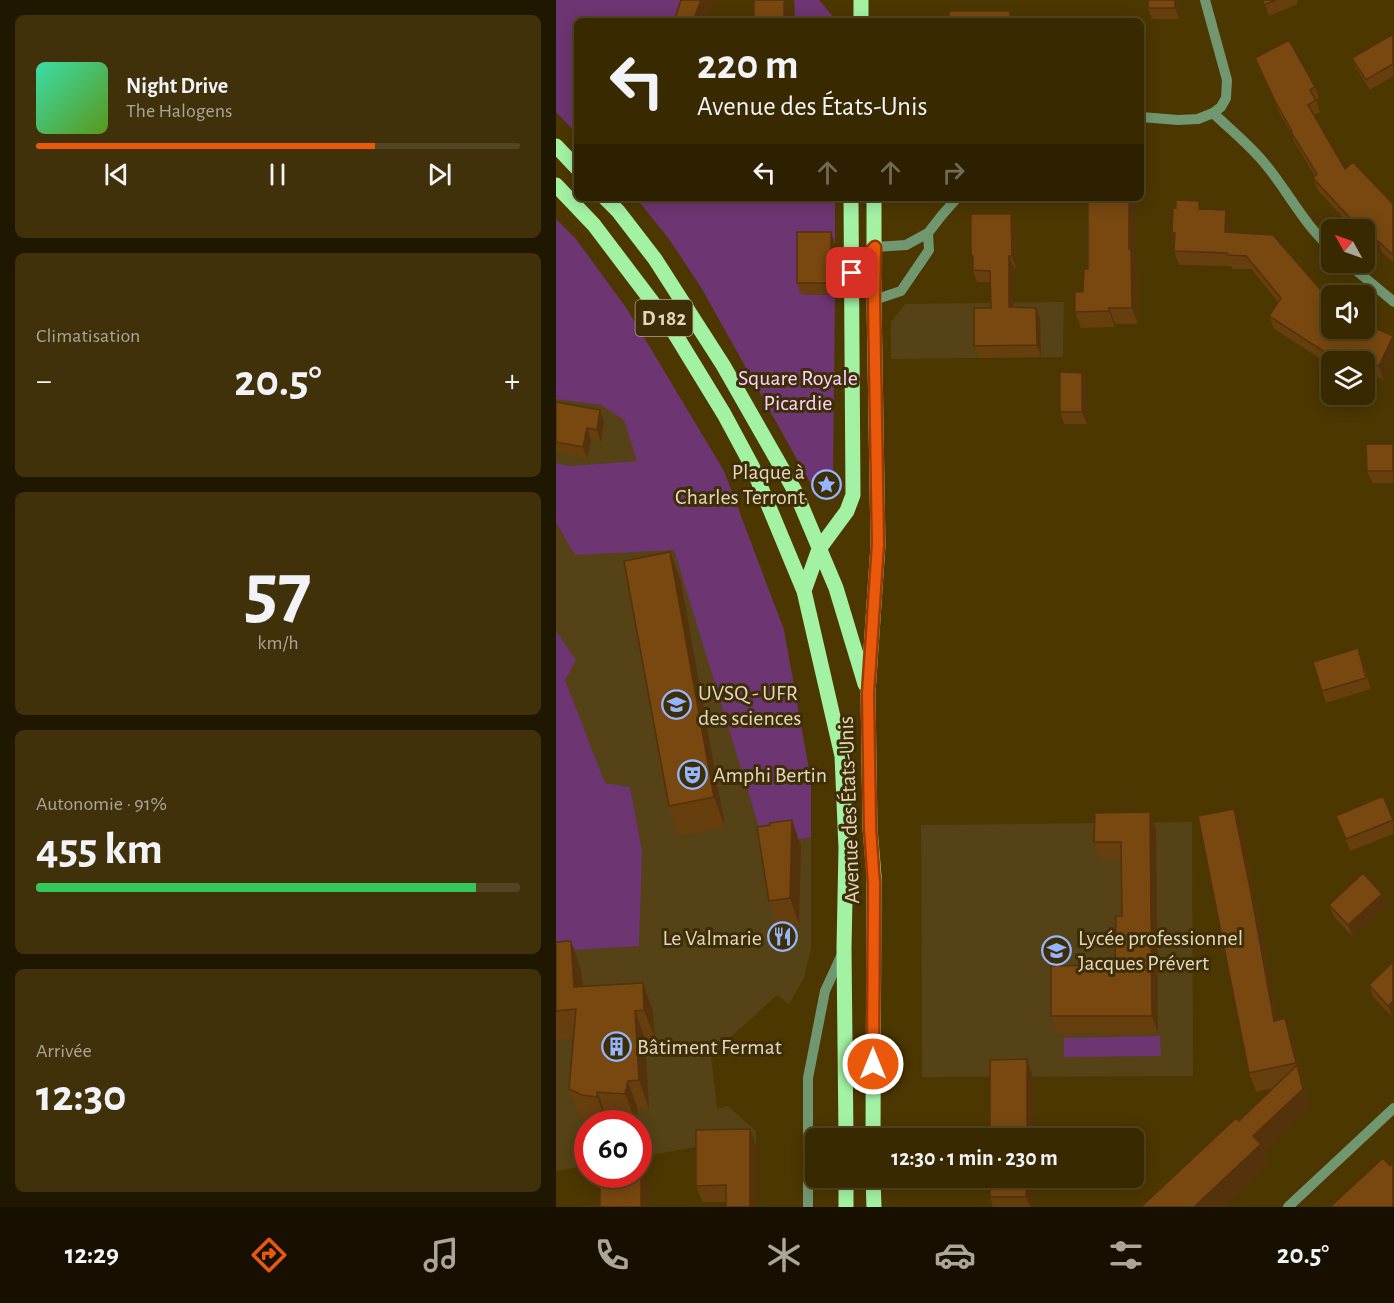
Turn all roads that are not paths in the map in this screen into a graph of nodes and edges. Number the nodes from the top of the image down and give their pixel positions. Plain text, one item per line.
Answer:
1 (861, 0) edge
2 (1205, 0) edge
3 (861, 18) edge
4 (1213, 113) junction
5 (1144, 117) edge
6 (556, 146) edge
7 (574, 165) edge
8 (556, 185) edge
9 (608, 201) edge
10 (851, 201) edge
11 (874, 201) edge
12 (955, 201) edge
13 (928, 233) junction
14 (1321, 240) edge
15 (875, 247) junction
16 (852, 273) junction
17 (1359, 273) edge
18 (874, 300) junction
19 (1393, 302) edge
20 (819, 549) junction
21 (804, 591) junction
22 (868, 693) junction
23 (844, 948) junction
24 (1393, 1108) edge
25 (846, 1128) edge
26 (873, 1128) edge
27 (846, 1188) edge
28 (874, 1188) edge
29 (808, 1207) edge
30 (846, 1207) edge
31 (874, 1207) edge
32 (1288, 1207) edge

1 - 3 main road
2 - 4 street
4 - 5 street
4 - 14 street
6 - 7 main road
8 - 21 main road, D 182
9 - 20 main road, D 182
10 - 16 main road
11 - 15 main road, Avenue des États-Unis
12 - 13 street
13 - 15 street
13 - 18 street
15 - 16 main road
15 - 18 main road, Avenue des États-Unis
16 - 18 main road
16 - 20 main road
17 - 19 street
18 - 22 main road, Avenue des États-Unis
20 - 21 main road
20 - 22 main road, D 182
21 - 23 main road, Avenue des États-Unis
22 - 26 main road, Avenue des États-Unis
23 - 25 main road, Avenue des États-Unis
23 - 29 street, Avenue des États-Unis
24 - 32 street
27 - 30 main road
28 - 31 main road

